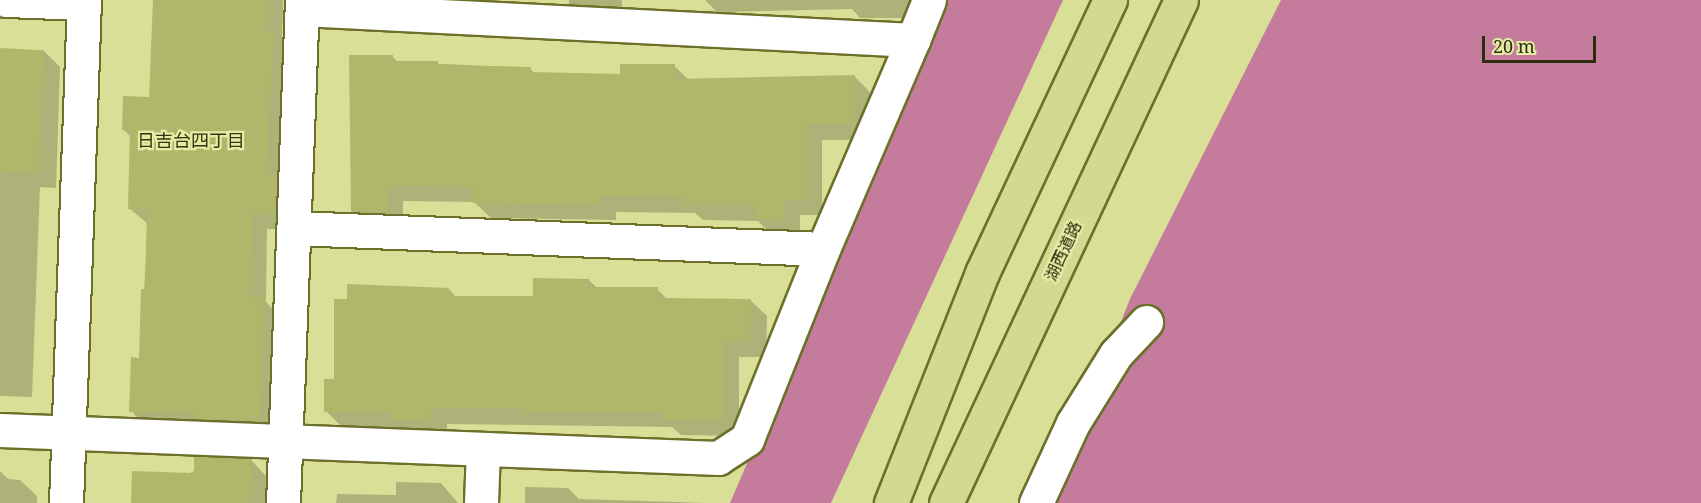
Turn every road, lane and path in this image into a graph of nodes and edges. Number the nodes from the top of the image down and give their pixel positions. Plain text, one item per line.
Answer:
1 (6, 0) edge
2 (929, 0) edge
3 (1110, 0) edge
4 (1181, 0) edge
5 (84, 2) edge
6 (302, 5) edge
7 (913, 40) junction
8 (294, 228) junction
9 (824, 249) junction
10 (1146, 322) dead end
11 (0, 430) edge
12 (69, 433) junction
13 (285, 441) junction
14 (483, 449) junction
15 (66, 503) edge
16 (283, 503) edge
17 (481, 503) edge
18 (891, 503) edge
19 (946, 503) edge
20 (1036, 503) edge

1 - 5 street
2 - 7 street
3 - 18 highway
4 - 19 highway, 湖西道路
5 - 12 street
6 - 7 street
6 - 8 street
7 - 9 street
8 - 9 street
8 - 13 street
9 - 14 street
10 - 20 street
11 - 12 street
12 - 13 street
12 - 15 street
13 - 14 street
13 - 16 street
14 - 17 street

